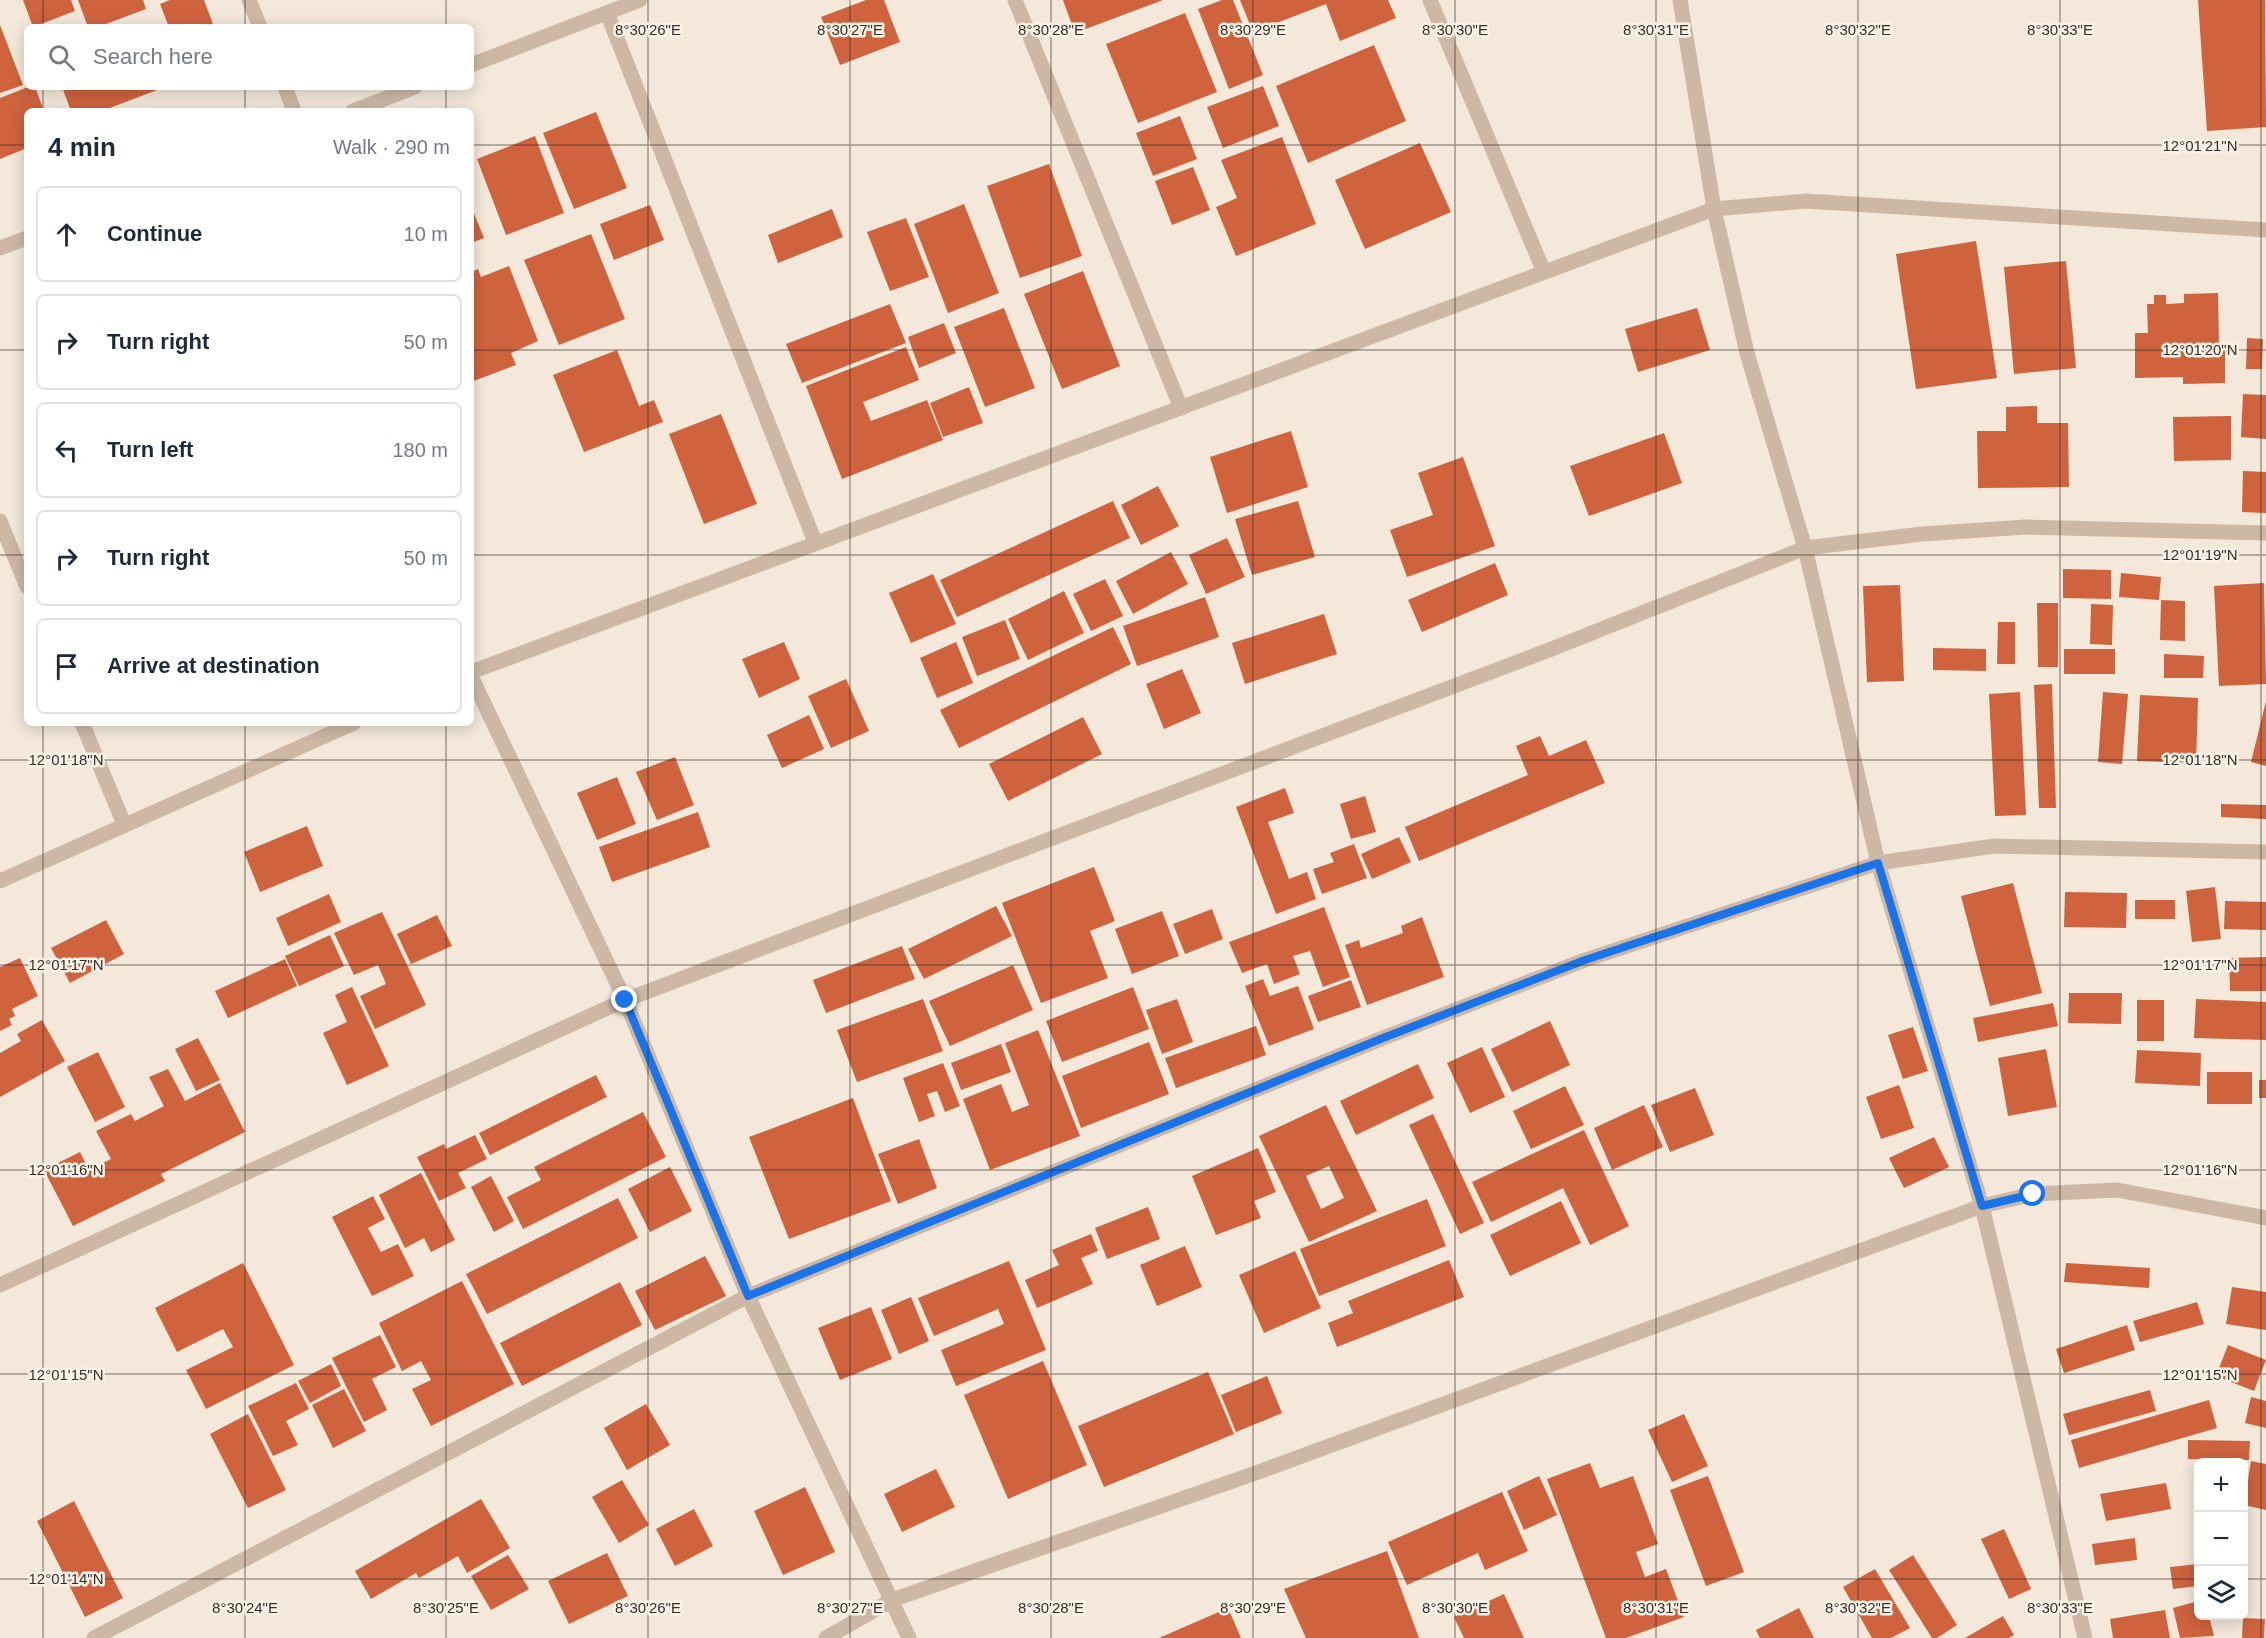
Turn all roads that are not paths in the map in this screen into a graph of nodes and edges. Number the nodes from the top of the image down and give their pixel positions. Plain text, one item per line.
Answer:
1 (249, 0) edge
2 (640, 0) edge
3 (1015, 0) edge
4 (1430, 0) edge
5 (1680, 0) edge
6 (607, 13) junction
7 (259, 24) edge
8 (474, 64) edge
9 (286, 90) edge
10 (407, 90) edge
11 (293, 108) edge
12 (361, 108) edge
13 (1714, 209) junction
14 (2266, 230) edge
15 (24, 239) edge
16 (0, 248) edge
17 (1544, 272) junction
18 (1181, 408) junction
19 (0, 521) edge
20 (2266, 533) edge
21 (815, 542) junction
22 (1805, 548) junction
23 (24, 580) edge
24 (474, 673) edge
25 (474, 680) edge
26 (83, 726) edge
27 (347, 726) edge
28 (124, 824) junction
29 (2266, 852) edge
30 (1878, 863) junction
31 (0, 881) edge
32 (625, 1000) junction
33 (1982, 1206) junction
34 (2266, 1218) edge
35 (0, 1285) edge
36 (748, 1296) junction
37 (892, 1600) junction
38 (94, 1638) edge
39 (826, 1638) edge
40 (909, 1638) edge
41 (2085, 1638) edge

1 - 7 street
2 - 6 street
3 - 18 street
4 - 17 street
5 - 13 street
6 - 8 street
6 - 21 street
9 - 11 street
10 - 12 street
13 - 14 street
13 - 17 street
13 - 22 street
15 - 16 street
17 - 18 street
18 - 21 street
19 - 23 street
20 - 22 street
21 - 24 street
22 - 30 street
22 - 32 street
25 - 32 street
26 - 28 street
27 - 28 street
28 - 31 street
29 - 30 street
30 - 33 street
30 - 36 street
32 - 35 street
32 - 36 street
33 - 34 street
33 - 37 street
33 - 41 street
36 - 37 street
36 - 38 street
37 - 39 street
37 - 40 street

